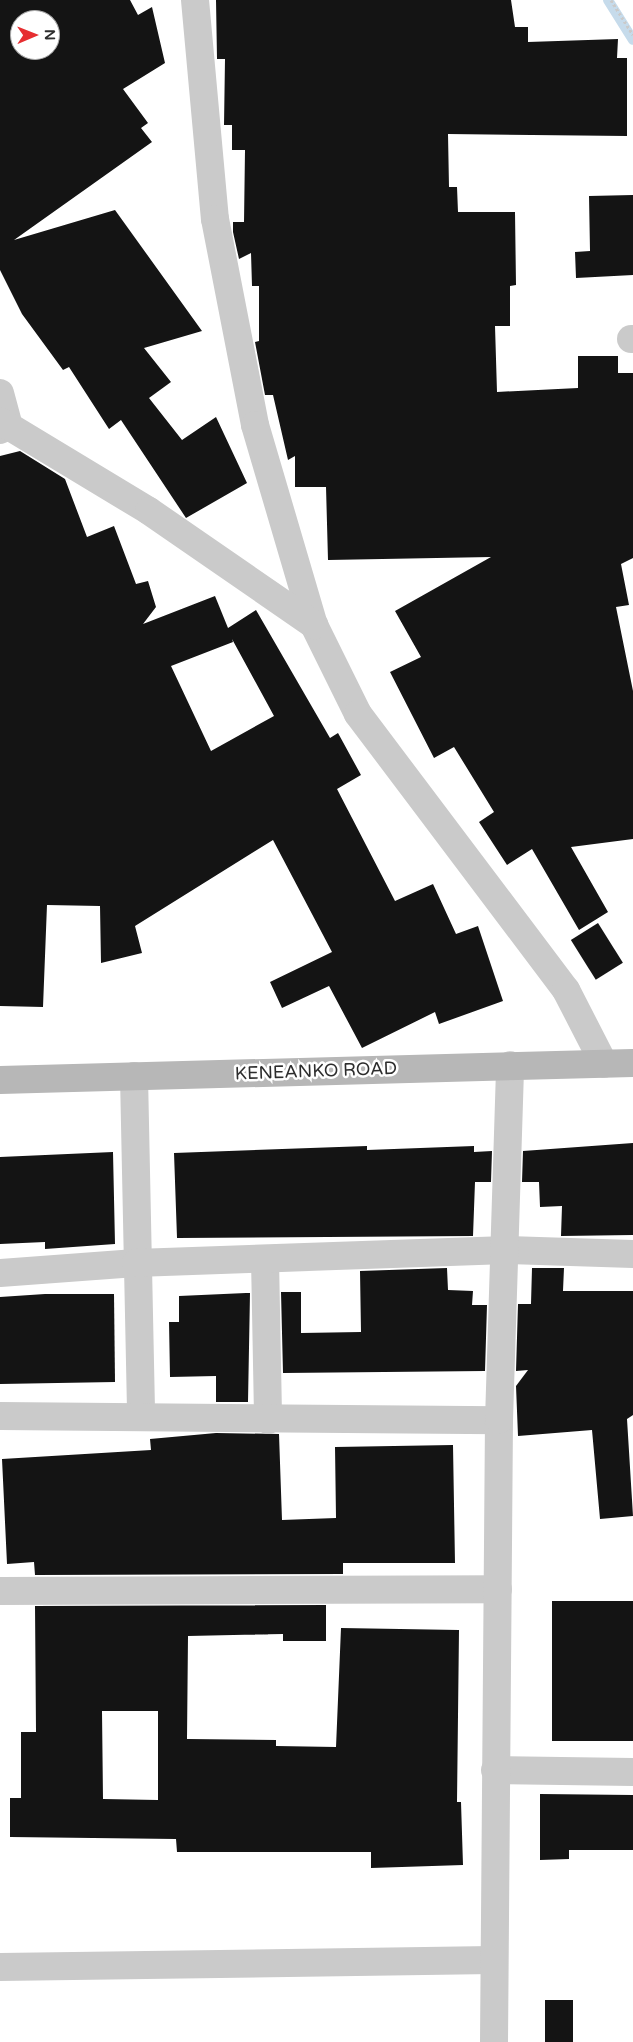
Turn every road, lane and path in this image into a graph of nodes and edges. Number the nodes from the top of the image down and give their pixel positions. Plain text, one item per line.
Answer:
1 (195, 0) edge
2 (611, 0) edge
3 (633, 35) edge
4 (0, 393) edge
5 (3, 426) edge
6 (314, 625) junction
7 (633, 1063) edge
8 (604, 1064) junction
9 (510, 1065) junction
10 (134, 1076) junction
11 (0, 1080) edge
12 (506, 1250) junction
13 (633, 1254) edge
14 (265, 1259) junction
15 (136, 1263) junction
16 (0, 1273) edge
17 (0, 1416) edge
18 (141, 1416) junction
19 (268, 1420) junction
20 (499, 1420) junction
21 (498, 1589) junction
22 (0, 1591) edge
23 (495, 1770) junction
24 (633, 1772) edge
25 (493, 1960) junction
26 (0, 1967) edge
27 (494, 2042) edge

1 - 6 street
2 - 3 path
4 - 5 street
5 - 6 street
6 - 8 street
7 - 8 street, KENEANKO ROAD
8 - 9 street, KENEANKO ROAD
9 - 10 street, KENEANKO ROAD
9 - 12 street
10 - 11 street, KENEANKO ROAD
10 - 15 street
12 - 13 street
12 - 14 street
12 - 20 street
14 - 15 street
14 - 19 street
15 - 16 street
15 - 18 street
17 - 18 street
18 - 19 street
19 - 20 street
20 - 21 street
21 - 22 street
21 - 23 street
23 - 24 street
23 - 25 street
25 - 26 street
25 - 27 street

